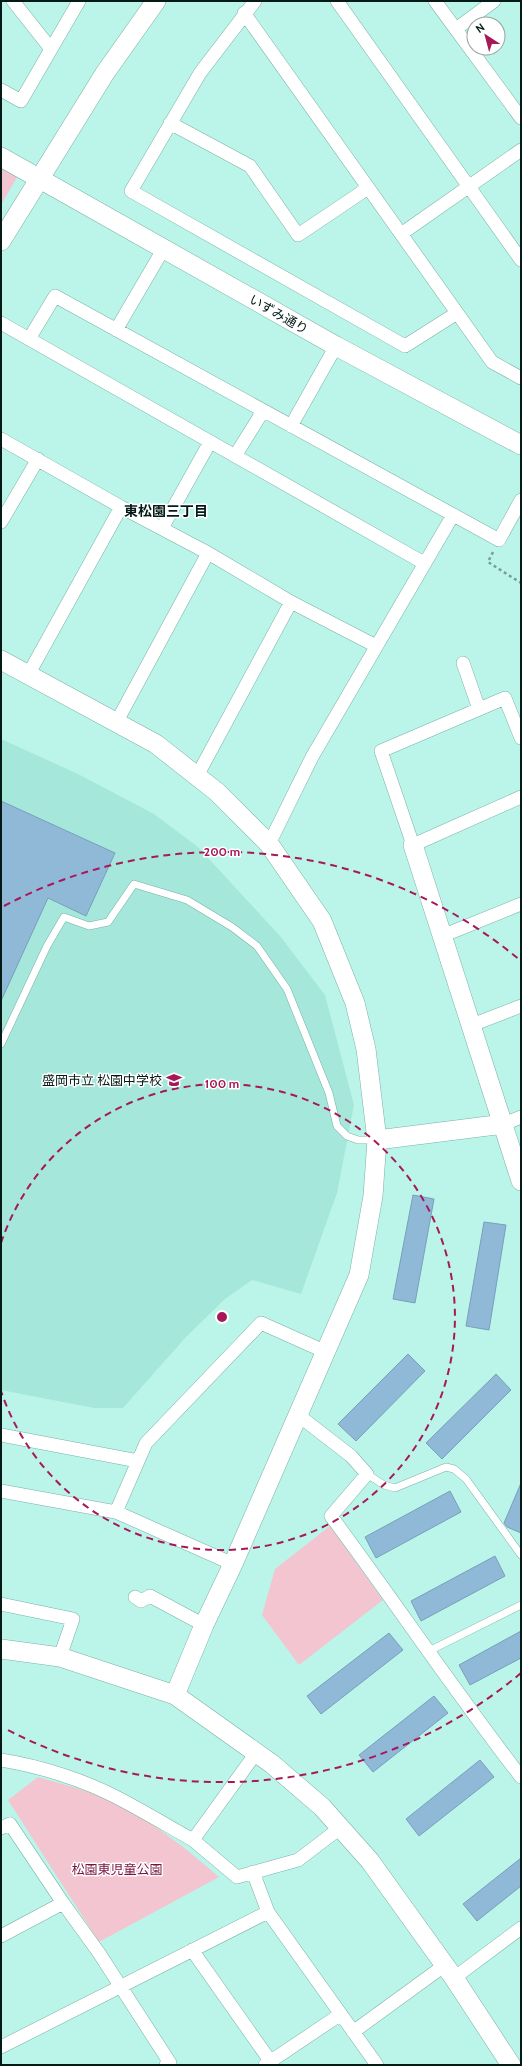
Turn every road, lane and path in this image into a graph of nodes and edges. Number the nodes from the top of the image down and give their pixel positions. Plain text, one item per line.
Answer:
1 (13, 1) edge
2 (79, 1) edge
3 (156, 1) edge
4 (255, 1) edge
5 (337, 1) edge
6 (435, 1) edge
7 (494, 1) edge
8 (244, 13) junction
9 (456, 29) junction
10 (51, 49) junction
11 (1, 90) edge
12 (521, 118) edge
13 (170, 123) junction
14 (521, 150) edge
15 (1, 157) edge
16 (40, 179) junction
17 (470, 186) junction
18 (368, 188) junction
19 (401, 234) junction
20 (1, 241) edge
21 (164, 248) junction
22 (521, 260) edge
23 (457, 313) junction
24 (1, 324) edge
25 (116, 330) junction
26 (29, 339) junction
27 (336, 346) junction
28 (521, 378) edge
29 (263, 411) junction
30 (291, 426) junction
31 (1, 439) edge
32 (210, 442) junction
33 (521, 445) edge
34 (235, 456) junction
35 (38, 459) junction
36 (521, 500) edge
37 (121, 507) junction
38 (453, 515) junction
39 (1, 522) edge
40 (162, 528) junction
41 (499, 540) junction
42 (208, 553) junction
43 (424, 563) junction
44 (521, 583) edge
45 (291, 602) junction
46 (376, 646) junction
47 (1, 660) edge
48 (463, 663) dead end
49 (28, 675) junction
50 (479, 709) junction
51 (116, 723) junction
52 (521, 738) edge
53 (197, 776) junction
54 (521, 797) edge
55 (269, 844) junction
56 (413, 845) junction
57 (521, 904) edge
58 (442, 936) junction
59 (521, 1006) edge
60 (472, 1025) junction
61 (1, 1044) edge
62 (513, 1120) edge
63 (377, 1140) junction
64 (521, 1180) edge
65 (326, 1352) junction
66 (298, 1415) junction
67 (1, 1435) edge
68 (138, 1462) junction
69 (367, 1474) junction
70 (1, 1492) edge
71 (116, 1512) junction
72 (521, 1555) edge
73 (233, 1564) junction
74 (135, 1598) dead end
75 (1, 1604) edge
76 (521, 1605) edge
77 (204, 1624) junction
78 (1, 1649) edge
79 (429, 1651) junction
80 (60, 1656) junction
81 (175, 1695) junction
82 (256, 1753) junction
83 (1, 1760) edge
84 (521, 1777) edge
85 (1, 1828) edge
86 (340, 1828) junction
87 (193, 1840) junction
88 (254, 1872) junction
89 (63, 1903) junction
90 (268, 1912) junction
91 (521, 1928) edge
92 (1, 1936) edge
93 (192, 1950) junction
94 (449, 1972) junction
95 (121, 1986) junction
96 (341, 2014) junction
97 (353, 2032) junction
98 (1, 2047) edge
99 (170, 2064) edge
100 (270, 2064) edge
101 (377, 2065) edge
102 (511, 2065) edge

1 - 10 street
2 - 10 street
3 - 16 street
4 - 8 street
5 - 17 street
6 - 9 street
7 - 9 street
8 - 13 street
8 - 18 street
9 - 12 street
10 - 11 street
13 - 18 street
13 - 23 street
14 - 17 street
15 - 16 street, いずみ通り
16 - 20 street
16 - 21 street, いずみ通り
17 - 19 street
17 - 22 street
18 - 19 street
19 - 23 street
21 - 25 street
21 - 27 street, いずみ通り
23 - 28 street
24 - 26 street
25 - 26 street
25 - 29 street
26 - 32 street
27 - 30 street
27 - 33 street, いずみ通り
29 - 30 street
29 - 34 street
30 - 38 street
31 - 35 street
32 - 34 street
32 - 40 street
34 - 43 street
35 - 37 street
35 - 39 street
36 - 41 street
37 - 40 street
37 - 49 street
38 - 41 street
38 - 43 street
40 - 42 street
41 - 44 path
42 - 45 street
42 - 51 street
43 - 46 street
45 - 46 street
45 - 53 street
46 - 55 street
47 - 49 street
48 - 50 street
49 - 51 street
50 - 52 street
50 - 56 street
51 - 53 street
53 - 55 street
54 - 56 street
55 - 63 street
56 - 58 street
57 - 58 street
58 - 60 street
59 - 60 street
60 - 62 street
61 - 63 lane
62 - 63 street
62 - 64 street
63 - 65 street
65 - 66 street
65 - 68 street
66 - 69 street
66 - 73 street
67 - 68 street
68 - 71 street
69 - 72 lane
69 - 79 street
70 - 71 street
71 - 73 street
73 - 77 street
74 - 77 street
75 - 80 street
76 - 79 lane
77 - 81 street
78 - 80 street
79 - 84 street
80 - 81 street
81 - 82 street
82 - 86 street
82 - 87 street
83 - 87 street
85 - 89 street
86 - 88 street
86 - 94 street
87 - 88 street
88 - 90 street
89 - 92 street
89 - 95 street
90 - 93 street
90 - 96 street
91 - 94 street
93 - 95 street
93 - 100 street
94 - 97 street
94 - 102 street
95 - 98 street
95 - 99 street
96 - 97 street
96 - 100 street
97 - 101 street

